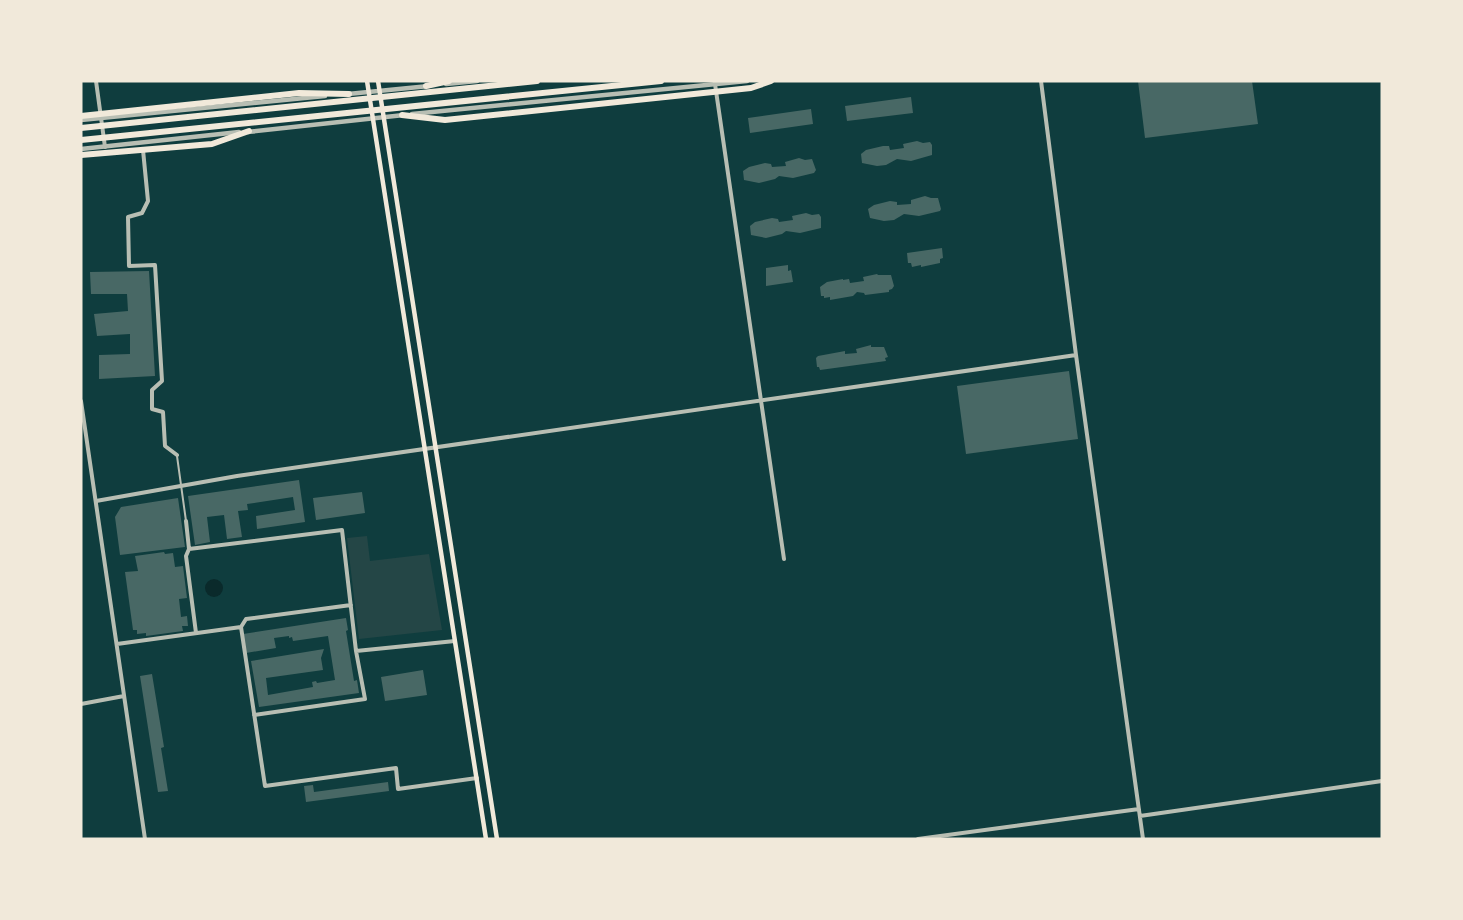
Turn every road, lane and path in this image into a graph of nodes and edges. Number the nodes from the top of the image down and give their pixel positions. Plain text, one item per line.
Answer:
1 (96, 81) edge
2 (367, 81) edge
3 (378, 81) edge
4 (449, 81) edge
5 (477, 81) edge
6 (537, 81) edge
7 (661, 81) edge
8 (747, 81) edge
9 (771, 81) edge
10 (1041, 81) edge
11 (715, 84) junction
12 (426, 86) junction
13 (379, 91) junction
14 (369, 92) junction
15 (349, 94) junction
16 (402, 115) junction
17 (383, 117) junction
18 (81, 118) edge
19 (101, 118) junction
20 (373, 118) junction
21 (81, 128) edge
22 (249, 131) junction
23 (81, 140) edge
24 (105, 147) junction
25 (81, 149) edge
26 (143, 150) junction
27 (81, 155) edge
28 (1076, 355) junction
29 (761, 400) junction
30 (81, 401) edge
31 (435, 448) junction
32 (425, 449) junction
33 (177, 455) joint
34 (96, 501) junction
35 (186, 521) joint
36 (189, 549) junction
37 (784, 559) dead end
38 (351, 605) junction
39 (241, 627) junction
40 (196, 633) junction
41 (454, 641) junction
42 (117, 644) junction
43 (356, 651) junction
44 (124, 696) junction
45 (81, 704) edge
46 (255, 715) junction
47 (477, 778) junction
48 (1382, 781) edge
49 (1139, 809) junction
50 (1140, 816) junction
51 (145, 839) edge
52 (486, 839) edge
53 (497, 839) edge
54 (918, 839) edge
55 (1143, 839) edge

1 - 19 street
2 - 14 main road
3 - 13 main road
4 - 12 highway
5 - 12 street
6 - 21 highway
7 - 23 highway
8 - 11 street
9 - 16 highway
10 - 28 street
11 - 16 street
11 - 29 street
12 - 13 street
13 - 14 street
13 - 17 main road
14 - 15 street
14 - 20 main road
15 - 18 highway
15 - 19 street
16 - 17 street
17 - 20 street
17 - 31 main road
18 - 19 street
19 - 24 street
20 - 22 street
20 - 32 main road
22 - 24 street
22 - 26 highway
24 - 25 street
26 - 27 highway
26 - 33 street
28 - 29 street
28 - 49 street
29 - 31 street
29 - 37 street
30 - 34 street
31 - 32 street
31 - 53 main road
32 - 34 street
32 - 41 main road
33 - 35 street
34 - 42 street
35 - 36 street
36 - 38 street
36 - 40 street
38 - 39 street
38 - 43 street
39 - 40 street
39 - 46 street
40 - 42 street
41 - 43 street
41 - 47 main road
42 - 44 street
43 - 46 street
44 - 45 street
44 - 51 street
46 - 47 street
47 - 52 main road
48 - 50 street
49 - 50 street
49 - 54 street
50 - 55 street

